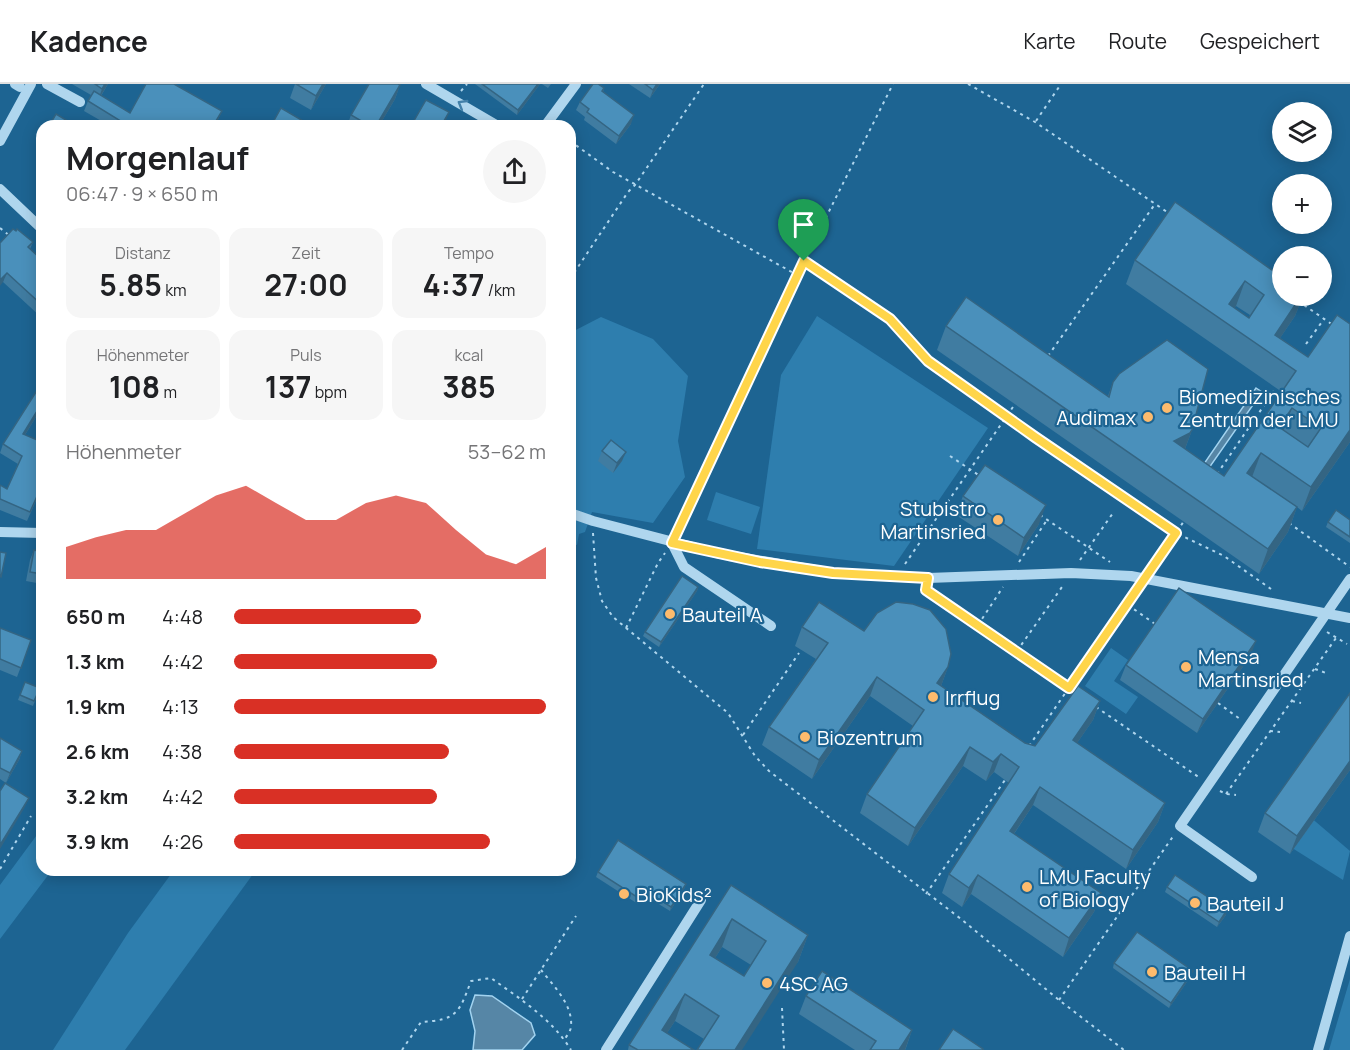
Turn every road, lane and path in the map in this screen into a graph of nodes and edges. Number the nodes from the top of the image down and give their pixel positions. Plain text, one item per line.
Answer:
1 (47, 84) edge
2 (426, 84) edge
3 (576, 84) edge
4 (704, 84) edge
5 (892, 84) edge
6 (968, 84) edge
7 (1061, 84) edge
8 (22, 88) edge
9 (80, 102) dead end
10 (488, 120) edge
11 (549, 120) edge
12 (1035, 122) junction
13 (0, 141) edge
14 (576, 145) edge
15 (635, 185) junction
16 (0, 189) edge
17 (1155, 204) junction
18 (1174, 217) edge
19 (36, 223) edge
20 (0, 228) edge
21 (13, 238) edge
22 (804, 261) junction
23 (576, 270) edge
24 (797, 275) junction
25 (1305, 306) edge
26 (1324, 319) junction
27 (1333, 325) edge
28 (1306, 344) dead end
29 (1046, 360) edge
30 (1276, 388) dead end
31 (1015, 404) dead end
32 (1006, 417) junction
33 (950, 456) dead end
34 (970, 469) junction
35 (1218, 473) junction
36 (1223, 477) edge
37 (989, 482) edge
38 (1211, 483) edge
39 (1036, 513) edge
40 (576, 515) edge
41 (1282, 518) edge
42 (592, 521) junction
43 (1184, 521) dead end
44 (0, 532) edge
45 (36, 533) edge
46 (1176, 533) junction
47 (672, 543) junction
48 (907, 559) dead end
49 (1350, 567) edge
50 (1131, 576) junction
51 (928, 578) junction
52 (1145, 578) junction
53 (1350, 579) edge
54 (1271, 589) dead end
55 (1127, 604) junction
56 (1325, 614) junction
57 (1350, 618) edge
58 (1317, 625) junction
59 (771, 626) dead end
60 (1158, 626) edge
61 (626, 628) junction
62 (1336, 638) junction
63 (1347, 644) dead end
64 (799, 653) dead end
65 (1315, 669) junction
66 (1326, 673) dead end
67 (1069, 688) junction
68 (1078, 694) edge
69 (1292, 701) junction
70 (1301, 703) dead end
71 (1097, 707) edge
72 (1270, 731) junction
73 (1280, 732) dead end
74 (743, 735) junction
75 (1024, 753) edge
76 (1005, 780) dead end
77 (1208, 784) junction
78 (1226, 794) junction
79 (1236, 795) dead end
80 (31, 816) dead end
81 (1180, 826) junction
82 (0, 869) edge
83 (1252, 877) dead end
84 (926, 894) junction
85 (701, 900) dead end
86 (576, 916) dead end
87 (1350, 936) edge
88 (541, 970) junction
89 (522, 999) junction
90 (1059, 1000) junction
91 (782, 1008) dead end
92 (565, 1039) junction
93 (402, 1050) edge
94 (572, 1050) edge
95 (606, 1050) edge
96 (784, 1050) edge
97 (1124, 1050) edge
98 (1318, 1050) edge

1 - 9 street
10 -> 2 street
3 - 11 street
4 - 15 path
5 - 22 path
6 - 12 path
7 - 12 path
8 - 13 street
12 - 17 path
14 - 15 path
15 - 23 path
15 - 24 path
16 - 19 street
17 - 18 path
17 - 29 path
20 - 21 path
22 - 24 path
22 - 32 path
24 - 47 path
25 - 26 path
26 - 27 path
26 - 28 path
30 - 35 path
31 - 32 path
32 - 34 path
32 - 46 path
33 - 34 path
34 - 37 path
34 - 48 path
35 - 36 path
35 - 38 path
39 - 50 path
40 - 42 street
41 - 49 path
42 - 47 street
42 - 61 path
43 - 46 path
44 - 45 street
46 - 52 path
46 - 54 path
47 - 51 street
47 - 59 street
47 - 61 path
50 - 51 street
50 - 52 street
51 - 67 path
52 - 55 path
52 - 56 street
53 - 56 street
55 - 60 path
55 - 67 path
56 - 57 street
56 - 58 street
58 - 62 path
58 - 77 street
61 - 74 path
62 - 63 path
62 - 65 path
64 - 74 path
65 - 66 path
65 - 69 path
67 - 68 path
67 - 75 path
69 - 70 path
69 - 72 path
71 - 77 path
72 - 73 path
72 - 78 path
74 - 84 path
76 - 84 path
77 - 78 path
77 - 81 street
78 - 79 path
80 - 82 path
81 - 83 street
81 - 90 path
84 - 90 path
85 - 95 street
86 - 88 path
87 - 98 street
88 - 89 path
88 - 92 path
89 - 92 path
89 - 93 path
90 - 97 path
91 - 96 path
92 - 94 path

